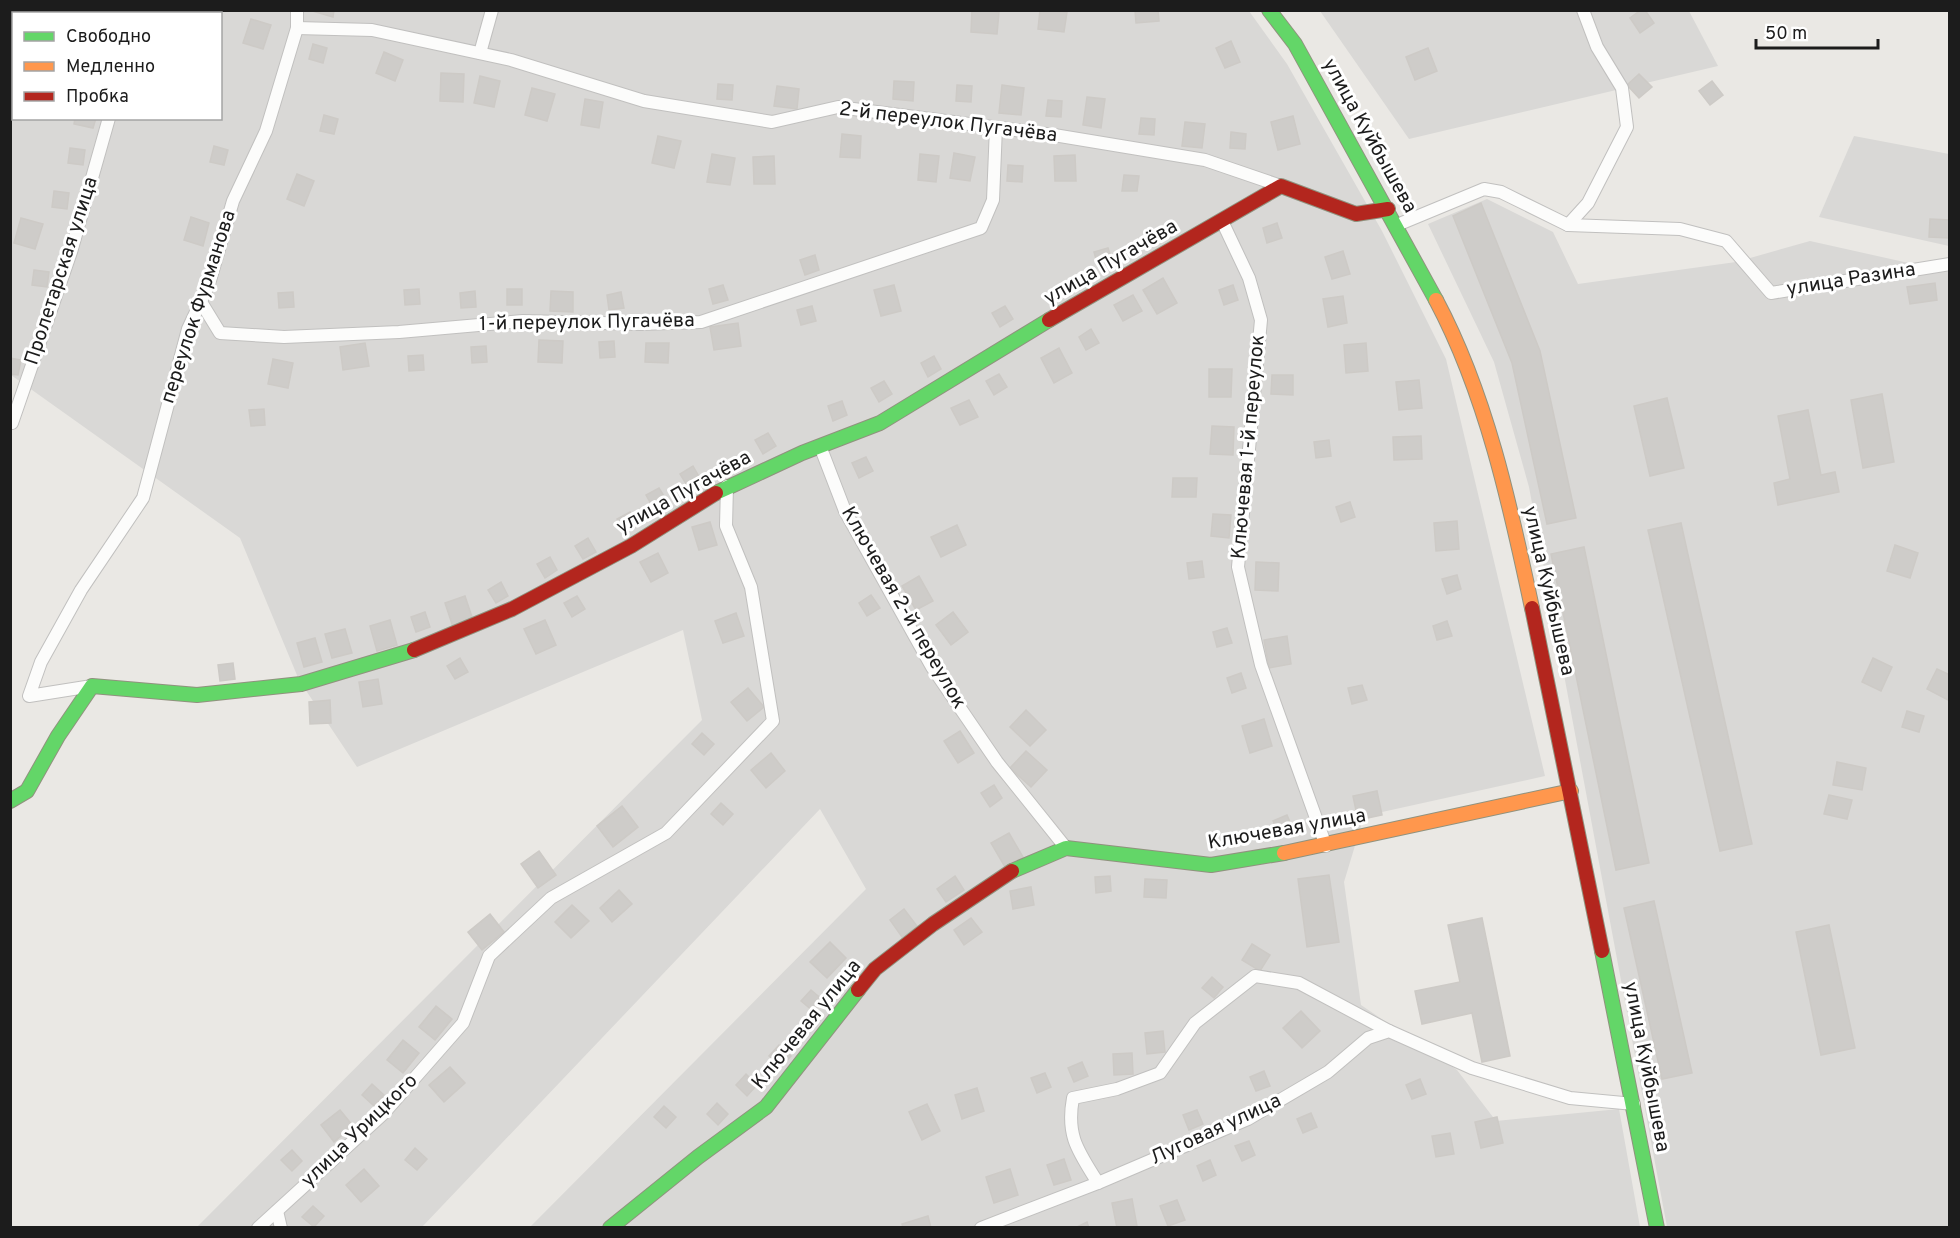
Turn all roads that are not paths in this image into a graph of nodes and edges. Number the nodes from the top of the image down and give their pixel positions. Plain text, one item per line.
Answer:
1 (297, 10) edge
2 (492, 10) edge
3 (1269, 10) edge
4 (1582, 10) edge
5 (297, 28) junction
6 (480, 53) junction
7 (108, 120) edge
8 (996, 127) junction
9 (1281, 186) junction
10 (1388, 209) junction
11 (1222, 221) junction
12 (1397, 225) junction
13 (1568, 225) junction
14 (1950, 264) edge
15 (201, 302) junction
16 (12, 423) dead end
17 (820, 446) junction
18 (727, 486) junction
19 (92, 686) junction
20 (1571, 791) junction
21 (10, 801) edge
22 (1326, 846) junction
23 (1066, 848) junction
24 (1389, 1031) junction
25 (1634, 1104) junction
26 (1098, 1183) junction
27 (276, 1211) junction
28 (258, 1227) edge
29 (281, 1227) edge
30 (610, 1227) edge
31 (981, 1227) edge
32 (1657, 1227) edge

1 - 5 street, переулок Фурманова
2 - 6 street
3 - 10 street, улица Куйбышева
4 - 13 street
5 - 6 street, 2-й переулок Пугачёва
5 - 15 street, переулок Фурманова
6 - 8 street, 2-й переулок Пугачёва
7 - 16 street, Пролетарская улица
8 - 9 street, 2-й переулок Пугачёва
8 - 15 street, 1-й переулок Пугачёва
9 - 10 street
9 - 11 street, улица Пугачёва
10 - 12 street, улица Куйбышева
11 - 17 street, улица Пугачёва
11 - 22 street, Ключевая 1-й переулок
12 - 13 street, улица Разина
12 - 20 street, улица Куйбышева
13 - 14 street, улица Разина
15 - 19 street, переулок Фурманова
17 - 18 street, улица Пугачёва
17 - 23 street, Ключевая 2-й переулок
18 - 19 street, улица Пугачёва
18 - 27 street, улица Урицкого
19 - 21 street
20 - 22 street, Ключевая улица
20 - 25 street, улица Куйбышева
22 - 23 street, Ключевая улица
23 - 30 street, Ключевая улица
24 - 25 street
24 - 26 street, Луговая улица
24 - 26 street
25 - 32 street, улица Куйбышева
26 - 31 street, Луговая улица
27 - 28 street, улица Урицкого
27 - 29 street

